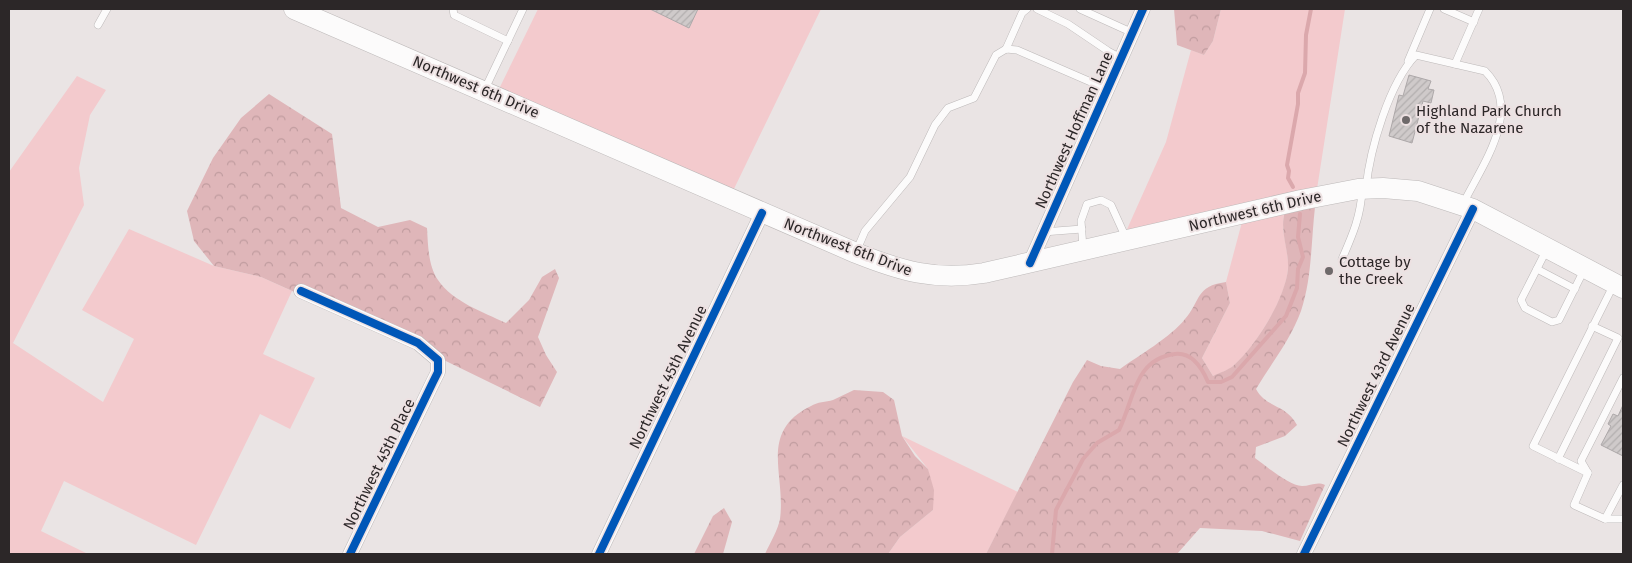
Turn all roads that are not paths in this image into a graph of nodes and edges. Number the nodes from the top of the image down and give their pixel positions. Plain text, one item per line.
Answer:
1 (107, 9) edge
2 (294, 9) edge
3 (453, 9) edge
4 (523, 9) edge
5 (1027, 9) edge
6 (1037, 9) edge
7 (1080, 9) edge
8 (1143, 9) edge
9 (1430, 9) edge
10 (1444, 9) edge
11 (1479, 9) edge
12 (1474, 22) junction
13 (98, 26) dead end
14 (1133, 32) junction
15 (508, 41) junction
16 (1006, 49) junction
17 (1121, 58) junction
18 (1456, 64) junction
19 (1406, 66) junction
20 (1107, 89) junction
21 (484, 91) junction
22 (1364, 189) junction
23 (1468, 206) junction
24 (762, 213) junction
25 (1082, 229) junction
26 (1044, 232) junction
27 (1127, 241) junction
28 (1548, 248) junction
29 (1083, 251) junction
30 (856, 253) junction
31 (1342, 259) dead end
32 (1030, 263) junction
33 (1585, 268) junction
34 (1537, 269) junction
35 (1619, 286) edge
36 (1575, 289) junction
37 (302, 291) dead end
38 (1592, 326) junction
39 (1623, 378) edge
40 (1558, 458) junction
41 (1588, 473) junction
42 (1623, 485) edge
43 (1605, 519) junction
44 (1623, 519) edge
45 (351, 554) edge
46 (599, 554) edge
47 (1304, 554) edge

1 - 13 lane
2 - 21 main road, Northwest 6th Drive
3 - 15 lane
4 - 15 lane
5 - 16 lane
6 - 17 lane
7 - 14 lane
8 - 14 street, Northwest Hoffman Lane
9 - 19 lane
10 - 12 lane
11 - 12 lane
12 - 18 lane
14 - 17 street, Northwest Hoffman Lane
15 - 21 lane
16 - 20 lane
16 - 30 lane
17 - 20 street, Northwest Hoffman Lane
18 - 19 lane
18 - 23 lane
19 - 22 lane
20 - 26 street, Northwest Hoffman Lane
21 - 24 main road, Northwest 6th Drive
22 - 23 main road, Northwest 6th Drive
22 - 27 main road, Northwest 6th Drive
22 - 31 lane
23 - 28 main road, Northwest 6th Drive
23 - 47 street, Northwest 43rd Avenue
24 - 30 main road, Northwest 6th Drive
24 - 46 street, Northwest 45th Avenue
25 - 26 lane
25 - 27 lane
25 - 29 lane
26 - 32 street, Northwest Hoffman Lane
27 - 29 main road, Northwest 6th Drive
28 - 33 main road, Northwest 6th Drive
28 - 34 lane
29 - 32 main road, Northwest 6th Drive
30 - 32 main road, Northwest 6th Drive
33 - 35 main road, Northwest 6th Drive
33 - 36 lane
34 - 36 lane
34 - 36 lane
35 - 38 lane
37 - 45 street, Northwest 45th Place
38 - 40 lane
38 - 40 lane
39 - 41 lane
40 - 41 lane
41 - 43 lane
42 - 43 lane
43 - 44 lane

